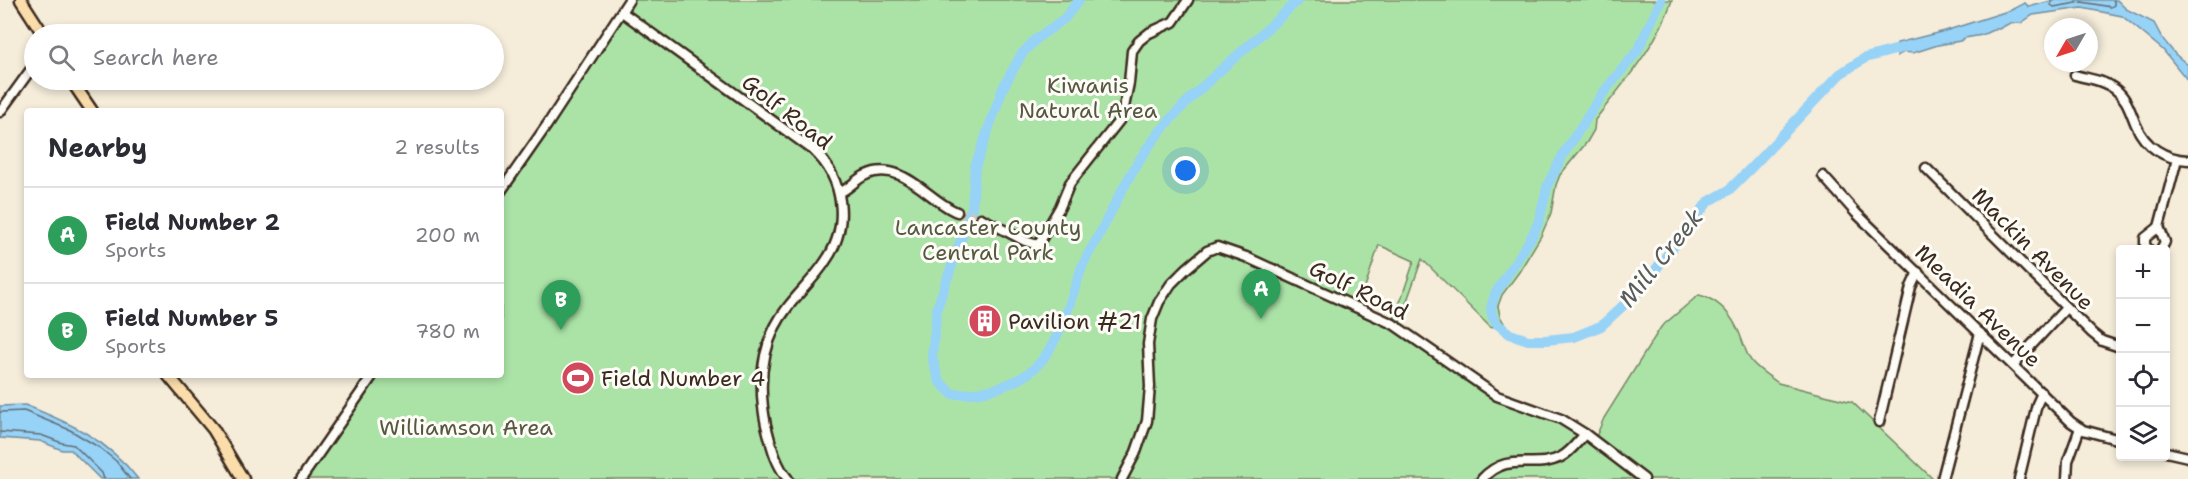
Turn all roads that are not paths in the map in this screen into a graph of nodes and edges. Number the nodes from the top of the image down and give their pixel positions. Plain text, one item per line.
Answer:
1 (21, 0) edge
2 (629, 0) edge
3 (1188, 0) edge
4 (622, 12) junction
5 (37, 24) edge
6 (2075, 75) dead end
7 (24, 79) edge
8 (78, 90) edge
9 (90, 108) edge
10 (0, 112) edge
11 (2177, 159) junction
12 (2188, 160) edge
13 (1926, 168) dead end
14 (1823, 176) dead end
15 (504, 187) edge
16 (839, 193) junction
17 (957, 212) tunnel mouth
18 (981, 218) tunnel mouth
19 (2159, 227) junction
20 (2145, 245) edge
21 (2163, 245) edge
22 (1918, 272) junction
23 (2066, 308) junction
24 (1980, 333) junction
25 (2116, 345) edge
26 (2013, 365) junction
27 (170, 378) edge
28 (371, 378) edge
29 (2042, 393) junction
30 (1879, 422) dead end
31 (2080, 428) junction
32 (1585, 434) junction
33 (2116, 439) edge
34 (2170, 453) edge
35 (2188, 457) edge
36 (243, 479) edge
37 (301, 479) edge
38 (788, 479) edge
39 (1122, 479) edge
40 (1482, 479) edge
41 (1644, 479) edge
42 (1942, 479) edge
43 (2019, 479) edge
44 (2067, 479) edge

1 - 5 main road
2 - 4 street
3 - 18 street
4 - 15 street
4 - 16 street, Golf Road
6 - 11 street
7 - 10 street
8 - 9 main road
11 - 12 street
11 - 19 street
13 - 23 street, Mackin Avenue
14 - 22 street, Meadia Avenue
16 - 17 street
16 - 38 street, Golf Road
19 - 20 street
19 - 21 street
22 - 24 street, Meadia Avenue
22 - 30 street
23 - 25 street, Mackin Avenue
23 - 26 street
24 - 26 street, Meadia Avenue
24 - 42 street
26 - 29 street, Meadia Avenue
27 - 36 main road
28 - 37 street
29 - 31 street, Meadia Avenue
29 - 43 street
31 - 33 street, Meadia Avenue
31 - 44 street
32 - 39 street, Golf Road
32 - 40 street
32 - 41 street, Golf Road
34 - 35 street

